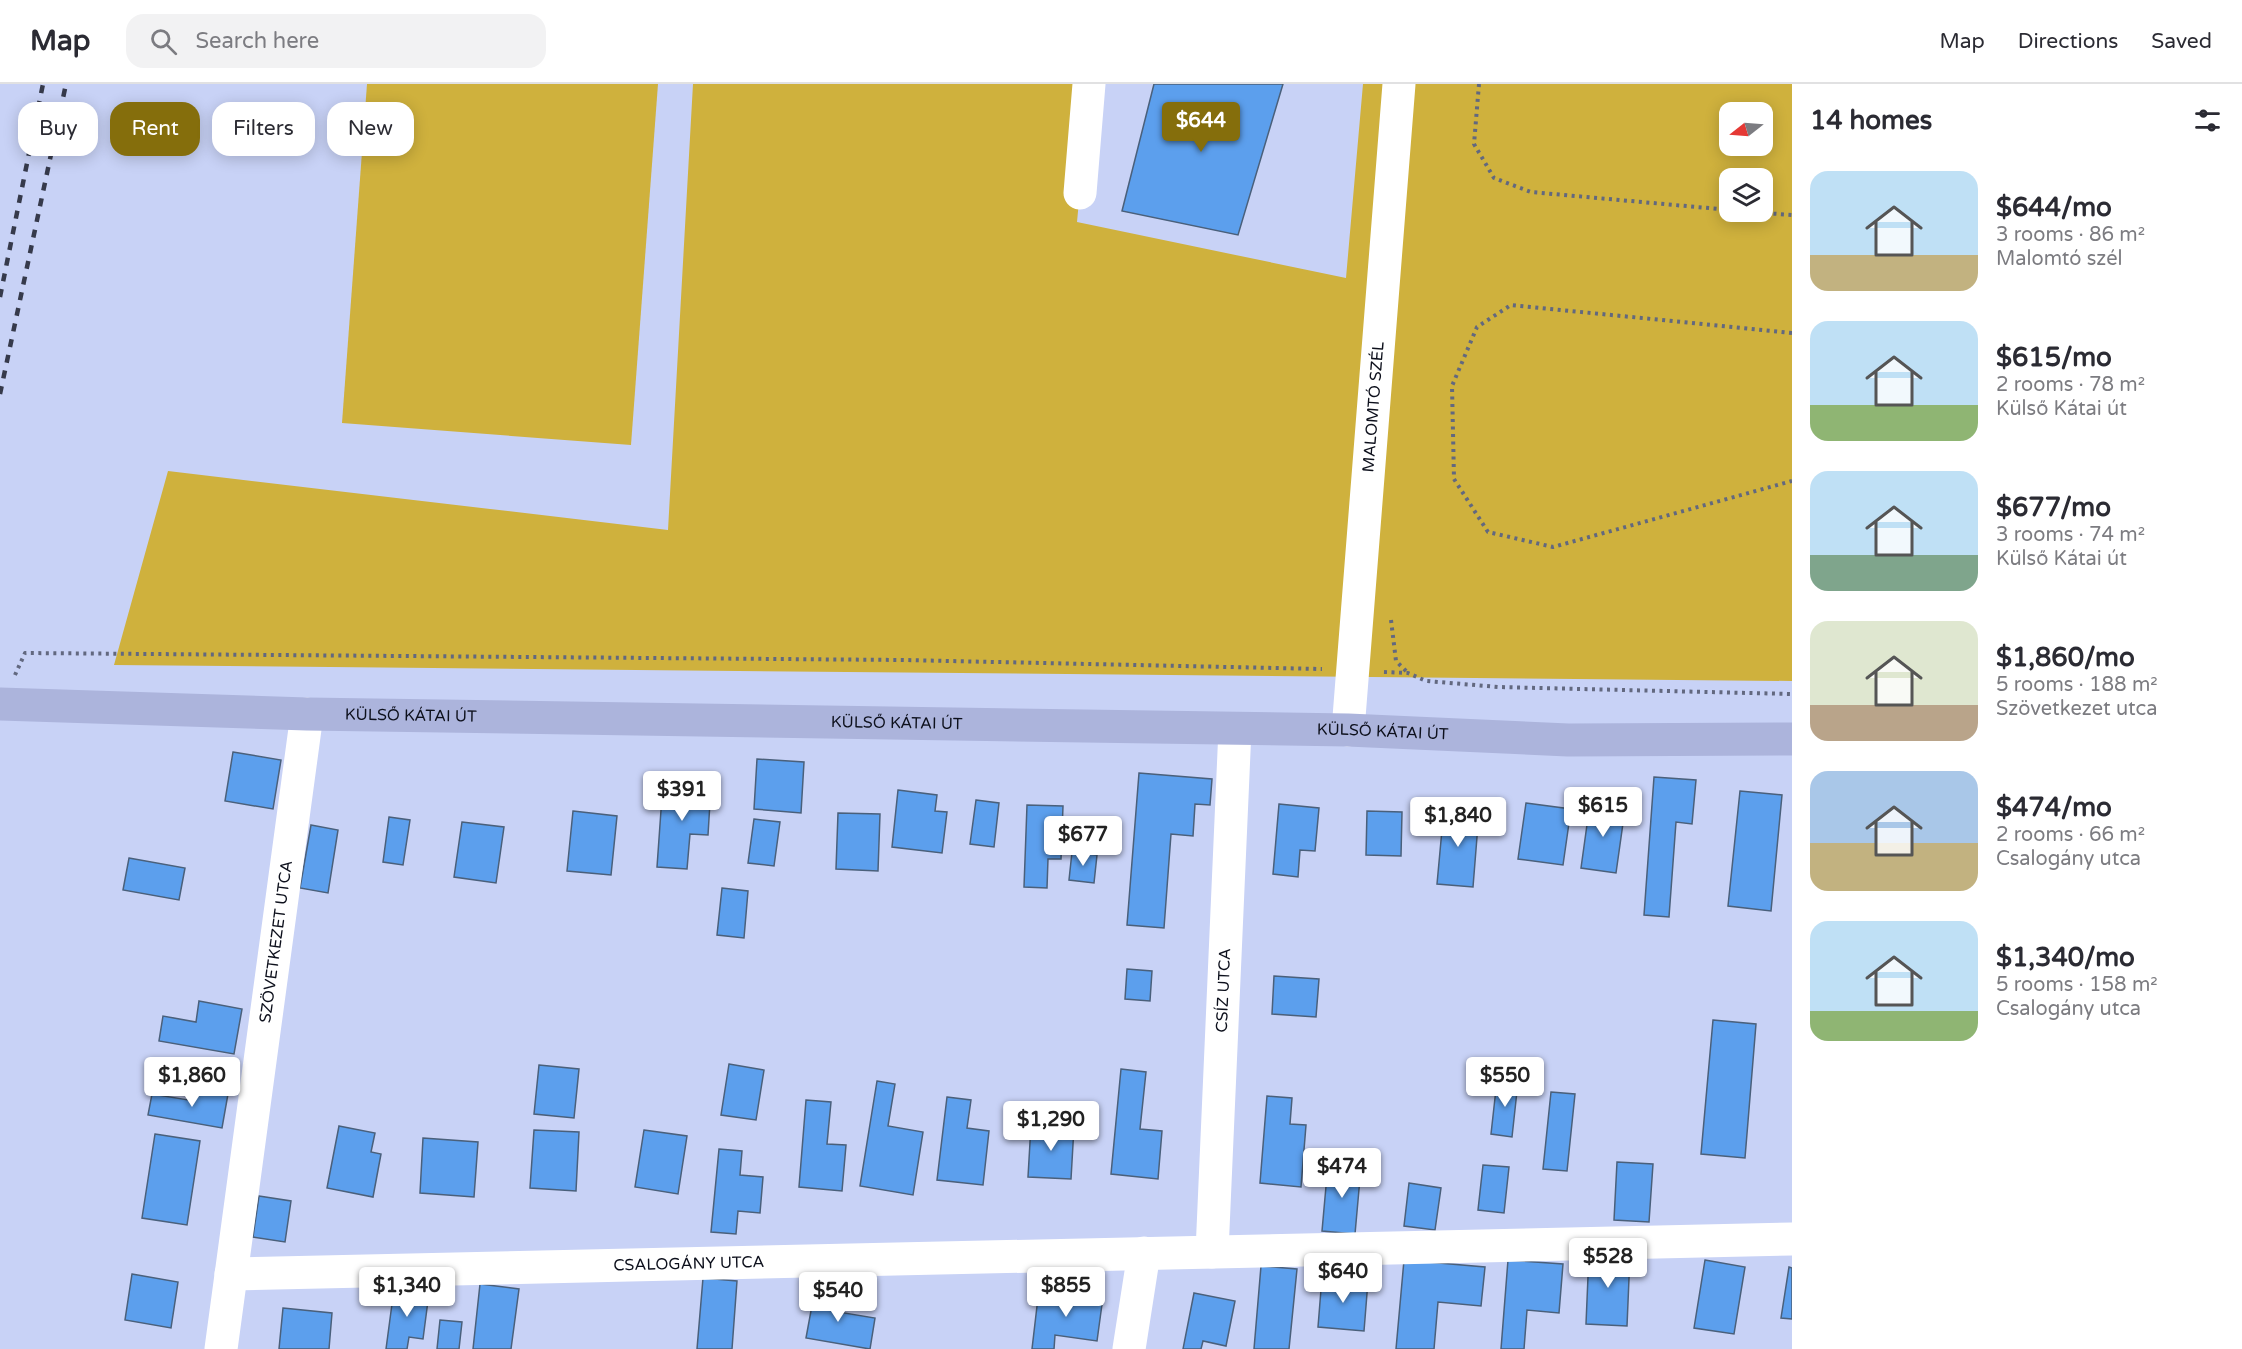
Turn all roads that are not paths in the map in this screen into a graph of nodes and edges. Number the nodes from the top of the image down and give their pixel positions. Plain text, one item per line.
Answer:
1 (1089, 84) edge
2 (1399, 84) edge
3 (1080, 193) dead end
4 (0, 704) edge
5 (307, 714) junction
6 (1235, 729) junction
7 (1348, 730) junction
8 (1792, 740) edge
9 (1792, 1239) edge
10 (1212, 1252) junction
11 (1143, 1253) junction
12 (231, 1274) junction
13 (220, 1349) edge
14 (1129, 1349) edge

1 - 3 street
2 - 7 street, MALOMTÓ SZÉL
4 - 5 main road, KÜLSŐ KÁTAI ÚT
5 - 6 main road, KÜLSŐ KÁTAI ÚT
5 - 12 street, SZÖVETKEZET UTCA
6 - 7 main road, KÜLSŐ KÁTAI ÚT
6 - 10 street, CSÍZ UTCA
7 - 8 main road, KÜLSŐ KÁTAI ÚT
9 - 10 street, CSALOGÁNY UTCA
10 - 11 street, CSALOGÁNY UTCA
11 - 12 street, CSALOGÁNY UTCA
11 - 14 street
12 - 13 street, SZÖVETKEZET UTCA

